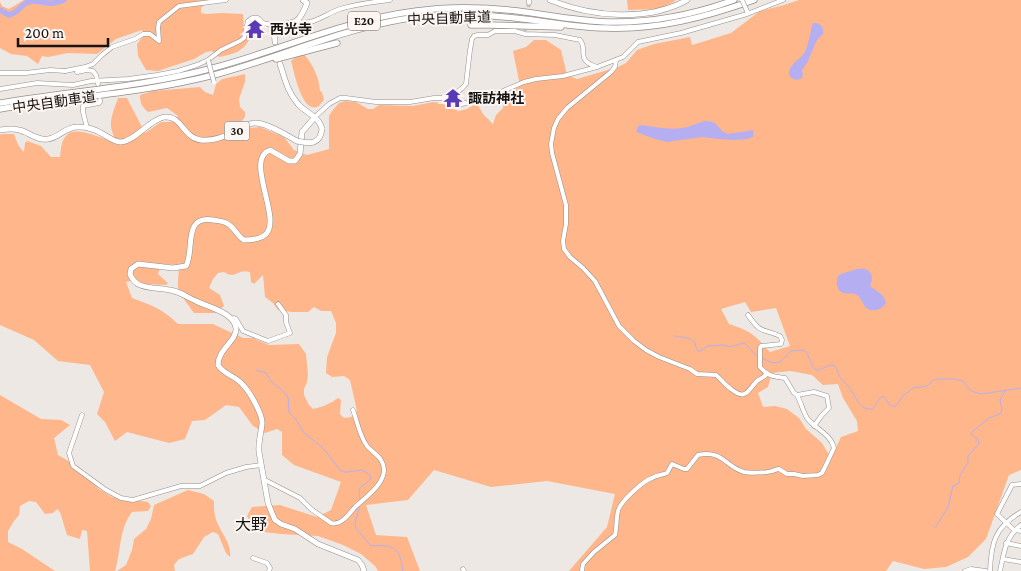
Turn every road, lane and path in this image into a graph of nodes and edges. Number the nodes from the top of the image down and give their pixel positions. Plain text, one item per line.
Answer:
1 (226, 0) edge
2 (390, 0) edge
3 (550, 0) edge
4 (687, 0) edge
5 (734, 0) edge
6 (742, 0) edge
7 (754, 0) edge
8 (783, 0) edge
9 (306, 1) edge
10 (747, 13) junction
11 (296, 21) junction
12 (471, 25) dead end
13 (276, 26) junction
14 (605, 28) junction
15 (275, 42) dead end
16 (336, 43) dead end
17 (208, 60) junction
18 (616, 60) junction
19 (280, 64) dead end
20 (596, 67) junction
21 (65, 71) junction
22 (0, 73) edge
23 (215, 74) junction
24 (97, 82) junction
25 (214, 82) dead end
26 (0, 89) edge
27 (442, 98) junction
28 (100, 100) dead end
29 (0, 103) edge
30 (0, 109) edge
31 (315, 117) junction
32 (86, 128) junction
33 (0, 130) edge
34 (278, 304) dead end
35 (748, 315) dead end
36 (232, 319) junction
37 (766, 374) junction
38 (797, 395) junction
39 (353, 410) dead end
40 (82, 415) dead end
41 (814, 426) junction
42 (261, 465) junction
43 (265, 480) junction
44 (1021, 484) edge
45 (1021, 512) edge
46 (1006, 523) junction
47 (1021, 525) edge
48 (1014, 530) junction
49 (1021, 531) edge
50 (1006, 543) junction
51 (1021, 546) edge
52 (252, 558) dead end
53 (1003, 559) junction
54 (1021, 562) edge
55 (978, 570) edge
56 (269, 571) edge
57 (364, 571) edge
58 (582, 571) edge
59 (965, 571) edge
60 (988, 571) edge
61 (1000, 571) edge

1 - 21 street
2 - 11 street
3 - 4 main road
5 - 29 highway, 中央自動車道 / E20
6 - 10 street, bridge
7 - 14 highway, 中央自動車道 / E20
8 - 10 street
9 - 11 main road
10 - 18 street
11 - 13 main road
12 - 14 highway
13 - 15 main road
13 - 17 street
14 - 23 highway, 中央自動車道 / E20
16 - 23 highway
17 - 24 street
17 - 25 street, bridge
18 - 20 street
18 - 37 street
19 - 31 main road, 30
20 - 27 street
20 - 27 street
21 - 22 street
21 - 24 street
23 - 30 highway, 中央自動車道 / E20
24 - 26 street
27 - 31 street
28 - 32 street
31 - 32 main road, 30, bridge
31 - 36 main road
32 - 33 main road
34 - 36 street
35 - 37 street
36 - 42 main road
37 - 38 street
38 - 41 street
38 - 41 street
39 - 43 street
40 - 42 street
41 - 58 street
42 - 43 main road
43 - 57 main road
44 - 46 street
45 - 46 street
46 - 48 street
46 - 60 street
47 - 48 street
48 - 49 street
48 - 50 street
50 - 51 street
50 - 53 street
52 - 56 street
53 - 54 street
53 - 61 street
55 - 59 street
55 - 60 street

